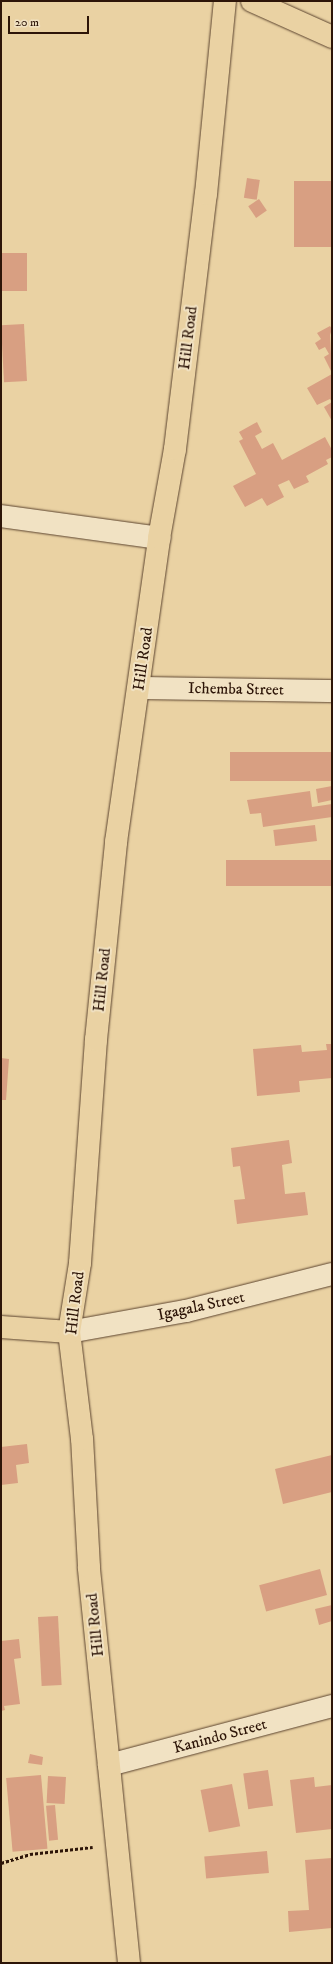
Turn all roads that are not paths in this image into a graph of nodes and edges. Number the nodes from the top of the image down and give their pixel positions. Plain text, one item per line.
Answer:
1 (225, 1) edge
2 (252, 1) edge
3 (332, 37) edge
4 (1, 516) edge
5 (159, 538) junction
6 (139, 688) junction
7 (332, 691) edge
8 (332, 1274) edge
9 (1, 1327) edge
10 (69, 1332) junction
11 (332, 1706) edge
12 (109, 1765) junction
13 (129, 1963) edge

1 - 5 main road, Hill Road
2 - 3 main road
4 - 5 street
5 - 6 main road, Hill Road
6 - 7 street, Ichemba Street
6 - 10 main road, Hill Road
8 - 10 street, Igagala Street
9 - 10 main road
10 - 12 main road, Hill Road
11 - 12 street, Kanindo Street
12 - 13 main road, Hill Road

